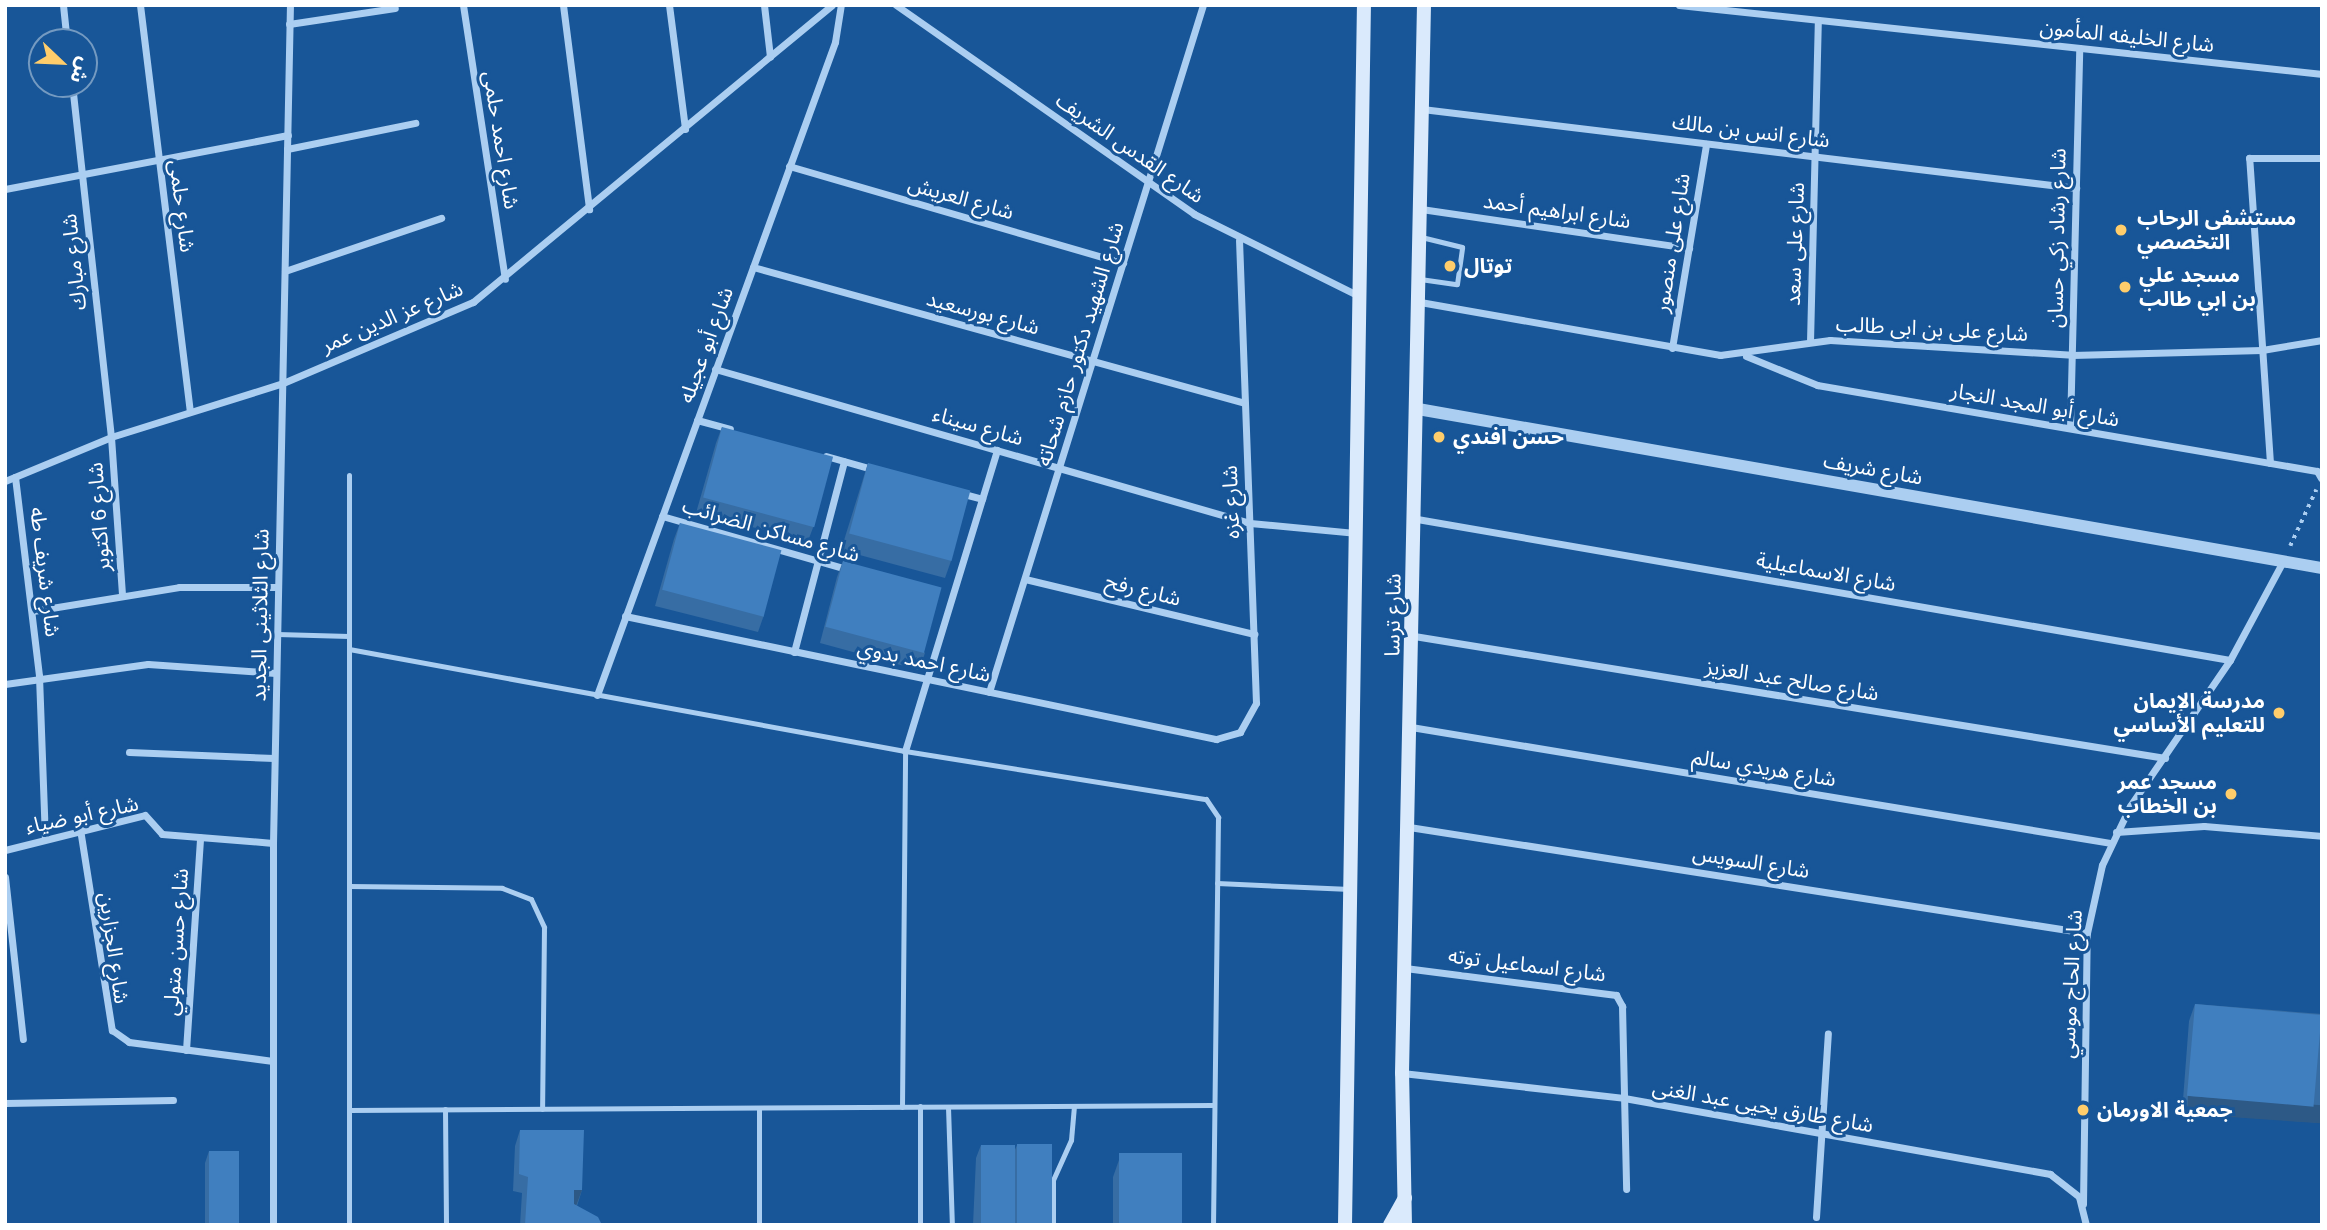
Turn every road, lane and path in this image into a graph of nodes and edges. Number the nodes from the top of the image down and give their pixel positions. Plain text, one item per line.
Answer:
1 (63, 5) edge
2 (140, 5) edge
3 (290, 5) edge
4 (463, 5) edge
5 (563, 5) edge
6 (669, 5) edge
7 (764, 5) edge
8 (832, 5) edge
9 (841, 5) edge
10 (896, 5) edge
11 (1203, 5) edge
12 (1364, 5) edge
13 (1424, 5) edge
14 (1679, 5) edge
15 (395, 8) dead end
16 (1755, 9) edge
17 (1818, 20) junction
18 (289, 24) junction
19 (65, 28) edge
20 (2079, 48) junction
21 (770, 57) junction
22 (2322, 74) edge
23 (74, 98) edge
24 (1422, 109) junction
25 (415, 122) dead end
26 (685, 129) junction
27 (288, 135) junction
28 (1706, 144) junction
29 (287, 149) junction
30 (1815, 156) junction
31 (2322, 158) edge
32 (159, 160) junction
33 (789, 166) junction
34 (82, 175) junction
35 (1148, 183) junction
36 (2076, 188) junction
37 (5, 189) edge
38 (589, 209) junction
39 (1421, 209) junction
40 (441, 218) dead end
41 (1420, 237) junction
42 (1239, 240) junction
43 (1689, 248) junction
44 (1124, 263) junction
45 (752, 267) junction
46 (285, 271) junction
47 (505, 279) junction
48 (1420, 279) junction
49 (1359, 296) junction
50 (1420, 302) junction
51 (2322, 340) edge
52 (1810, 342) junction
53 (1672, 348) junction
54 (2263, 350) junction
55 (1744, 355) junction
56 (2072, 355) junction
57 (1093, 361) junction
58 (715, 369) junction
59 (283, 383) junction
60 (1245, 403) junction
61 (1418, 409) junction
62 (190, 411) junction
63 (697, 420) junction
64 (2070, 428) junction
65 (737, 431) edge
66 (111, 437) junction
67 (997, 450) junction
68 (818, 454) edge
69 (845, 461) junction
70 (2270, 463) junction
71 (1059, 468) junction
72 (882, 472) edge
73 (349, 475) dead end
74 (15, 477) junction
75 (2321, 478) edge
76 (5, 481) edge
77 (944, 489) edge
78 (982, 499) junction
79 (662, 516) junction
80 (1417, 519) junction
81 (1250, 523) junction
82 (1355, 533) junction
83 (818, 561) junction
84 (2283, 561) junction
85 (2322, 568) edge
86 (858, 573) edge
87 (1024, 579) junction
88 (278, 587) junction
89 (122, 595) junction
90 (938, 596) edge
91 (951, 600) junction
92 (33, 611) junction
93 (625, 617) junction
94 (1254, 634) junction
95 (277, 635) junction
96 (349, 636) junction
97 (1414, 636) junction
98 (349, 649) junction
99 (794, 652) junction
100 (2230, 660) junction
101 (276, 673) junction
102 (39, 676) junction
103 (927, 679) junction
104 (5, 684) edge
105 (989, 692) junction
106 (597, 695) junction
107 (1411, 727) junction
108 (1216, 739) joint
109 (129, 751) dead end
110 (905, 751) junction
111 (274, 758) junction
112 (2165, 758) junction
113 (1409, 827) junction
114 (80, 829) junction
115 (2116, 832) junction
116 (2322, 836) edge
117 (200, 837) junction
118 (45, 839) junction
119 (273, 843) junction
120 (2111, 843) junction
121 (5, 850) edge
122 (5, 877) edge
123 (1217, 884) junction
124 (349, 886) junction
125 (1350, 889) junction
126 (2087, 933) junction
127 (1405, 968) junction
128 (1828, 1033) dead end
129 (23, 1039) dead end
130 (186, 1049) junction
131 (273, 1061) junction
132 (1402, 1073) junction
133 (1624, 1098) junction
134 (173, 1100) dead end
135 (5, 1103) edge
136 (1212, 1105) junction
137 (1074, 1106) junction
138 (902, 1107) junction
139 (920, 1107) junction
140 (948, 1107) junction
141 (759, 1108) junction
142 (542, 1109) junction
143 (349, 1110) junction
144 (445, 1110) junction
145 (1821, 1134) junction
146 (1626, 1189) dead end
147 (1405, 1197) junction
148 (2083, 1208) junction
149 (1816, 1217) dead end
150 (272, 1225) edge
151 (349, 1225) edge
152 (446, 1225) edge
153 (760, 1225) edge
154 (920, 1225) edge
155 (951, 1225) edge
156 (1053, 1225) edge
157 (1213, 1225) edge
158 (1345, 1225) edge
159 (1390, 1225) edge
160 (1405, 1225) edge
161 (2086, 1225) edge

1 - 19 street
2 - 32 street, شارع حلمى
3 - 18 street, شارع الثلاثينى الجديد
4 - 47 street, شارع احمد حلمى
5 - 38 street
6 - 26 street
7 - 21 street
8 - 21 street, شارع عز الدين عمر
9 - 33 street, شارع أبو عجيله
10 - 35 street, شارع القدس الشريف
11 - 35 street, شارع الشهيد دكتور حازم شحاته
12 - 49 main road, شارع ترسا
13 - 24 main road, شارع ترسا
14 - 16 street, شارع الخليفه المأمون
15 - 18 street
16 - 17 street, شارع الخليفه المأمون
17 - 20 street, شارع الخليفه المأمون
17 - 30 street, شارع على سعد
18 - 27 street, شارع الثلاثينى الجديد
20 - 22 street, شارع الخليفه المأمون
20 - 36 street, شارع رشاد زكي حسان
21 - 26 street, شارع عز الدين عمر
23 - 34 street, شارع مبارك
24 - 28 street, شارع انس بن مالك
24 - 39 main road, شارع ترسا
25 - 29 street
26 - 38 street, شارع عز الدين عمر
27 - 29 street, شارع الثلاثينى الجديد
27 - 32 street
28 - 30 street, شارع انس بن مالك
28 - 43 street, شارع على منصور
29 - 46 street, شارع الثلاثينى الجديد
30 - 36 street, شارع انس بن مالك
30 - 52 street, شارع على سعد
31 - 54 street
32 - 34 street
32 - 62 street, شارع حلمى
33 - 44 street, شارع العريش
33 - 45 street, شارع أبو عجيله
34 - 37 street
34 - 66 street, شارع مبارك
35 - 42 street, شارع القدس الشريف
35 - 44 street, شارع الشهيد دكتور حازم شحاته
36 - 56 street, شارع رشاد زكي حسان
38 - 47 street, شارع عز الدين عمر
39 - 41 main road, شارع ترسا
39 - 43 street, شارع ابراهيم أحمد
40 - 46 street
41 - 48 main road, شارع ترسا
41 - 48 lane
42 - 49 street, شارع القدس الشريف
42 - 60 street, شارع غزه
43 - 53 street, شارع على منصور
44 - 57 street, شارع الشهيد دكتور حازم شحاته
45 - 57 street, شارع بورسعيد
45 - 58 street, شارع أبو عجيله
46 - 59 street, شارع الثلاثينى الجديد
47 - 59 street, شارع عز الدين عمر
48 - 50 main road, شارع ترسا
49 - 82 main road, شارع ترسا
50 - 53 street, شارع على بن ابى طالب
50 - 61 main road, شارع ترسا
51 - 54 street, شارع على بن ابى طالب
52 - 55 street, شارع على بن ابى طالب
52 - 56 street, شارع على بن ابى طالب
53 - 55 street, شارع على بن ابى طالب
54 - 56 street, شارع على بن ابى طالب
54 - 70 street
55 - 64 street, شارع أبو المجد النجار
56 - 64 street, شارع رشاد زكي حسان
57 - 60 street, شارع بورسعيد
57 - 71 street, شارع الشهيد دكتور حازم شحاته
58 - 63 street, شارع أبو عجيله
58 - 67 street, شارع سيناء
59 - 62 street, شارع عز الدين عمر
59 - 88 street, شارع الثلاثينى الجديد
60 - 81 street, شارع غزه
61 - 80 main road, شارع ترسا
61 - 84 street, شارع شريف
62 - 66 street, شارع عز الدين عمر
63 - 65 street
63 - 79 street, شارع أبو عجيله
64 - 70 street, شارع أبو المجد النجار
66 - 74 street, شارع عز الدين عمر
66 - 89 street, شارع 6 اكتوبر
67 - 71 street, شارع سيناء
67 - 78 street
68 - 69 street
69 - 72 street
69 - 83 street
70 - 75 street, شارع أبو المجد النجار
71 - 81 street, شارع سيناء
71 - 87 street, شارع الشهيد دكتور حازم شحاته
73 - 96 lane
74 - 76 street, شارع عز الدين عمر
74 - 92 street, شارع شريف طه
75 - 84 path
77 - 78 street
78 - 91 street
79 - 83 street, شارع مساكن الضرائب
79 - 93 street, شارع أبو عجيله
80 - 97 main road, شارع ترسا
80 - 100 street, شارع الاسماعيلية
81 - 82 street, شارع سيناء
81 - 94 street, شارع غزه
82 - 125 main road, شارع ترسا
83 - 86 street, شارع مساكن الضرائب
83 - 99 street
84 - 85 street, شارع شريف
84 - 100 street, شارع الحاج موسي
87 - 94 street, شارع رفح
87 - 105 street, شارع الشهيد دكتور حازم شحاته
88 - 89 street
88 - 95 street, شارع الثلاثينى الجديد
89 - 92 street
90 - 91 street
91 - 103 street
92 - 102 street, شارع شريف طه
93 - 99 street, شارع احمد بدوي
93 - 106 street, شارع أبو عجيله
94 - 108 street, شارع غزه
95 - 96 lane
95 - 101 street, شارع الثلاثينى الجديد
96 - 98 lane
97 - 107 main road, شارع ترسا
97 - 112 street, شارع صالح عبد العزيز
98 - 106 lane
98 - 124 lane
99 - 103 street, شارع احمد بدوي
100 - 112 street, شارع الحاج موسي
101 - 102 street
101 - 111 street, شارع الثلاثينى الجديد
102 - 104 street
102 - 118 street, شارع شريف طه
103 - 105 street, شارع احمد بدوي
103 - 110 street
105 - 108 street, شارع احمد بدوي
106 - 110 lane
107 - 113 main road, شارع ترسا
107 - 120 street, شارع هريدي سالم
109 - 111 street
110 - 123 lane
110 - 138 lane
111 - 119 street, شارع الثلاثينى الجديد
112 - 115 street, شارع الحاج موسي
113 - 126 street, شارع السويس
113 - 127 main road, شارع ترسا
114 - 117 street, شارع أبو ضياء
114 - 118 street, شارع أبو ضياء
114 - 130 street, شارع الجزارين
115 - 116 street
115 - 120 street, شارع الحاج موسي
117 - 119 street
117 - 130 street, شارع حسن متولي
118 - 121 street, شارع أبو ضياء
119 - 131 street, شارع الثلاثينى الجديد
120 - 126 street, شارع الحاج موسي
122 - 129 street
123 - 125 lane
123 - 136 lane
124 - 142 lane
124 - 143 lane
125 - 158 main road, شارع ترسا
126 - 148 street, شارع الحاج موسي
127 - 132 main road, شارع ترسا
127 - 133 street, شارع اسماعيل توته
128 - 145 street
130 - 131 street, شارع الجزارين
131 - 150 street, شارع الثلاثينى الجديد
132 - 133 street, شارع طارق يحيى عبد الغنى
132 - 147 main road, شارع ترسا
133 - 145 street, شارع طارق يحيى عبد الغنى
133 - 146 street, شارع اسماعيل توته
134 - 135 street
136 - 137 lane
136 - 157 lane
137 - 140 lane
137 - 156 lane
138 - 139 lane
138 - 141 lane
139 - 140 lane
139 - 154 lane
140 - 155 lane
141 - 142 lane
141 - 153 lane
142 - 144 lane
143 - 144 lane
143 - 151 lane
144 - 152 lane
145 - 148 street, شارع طارق يحيى عبد الغنى
145 - 149 street
147 - 159 main road
147 - 160 main road, شارع ترسا
148 - 161 street, شارع طارق يحيى عبد الغنى

